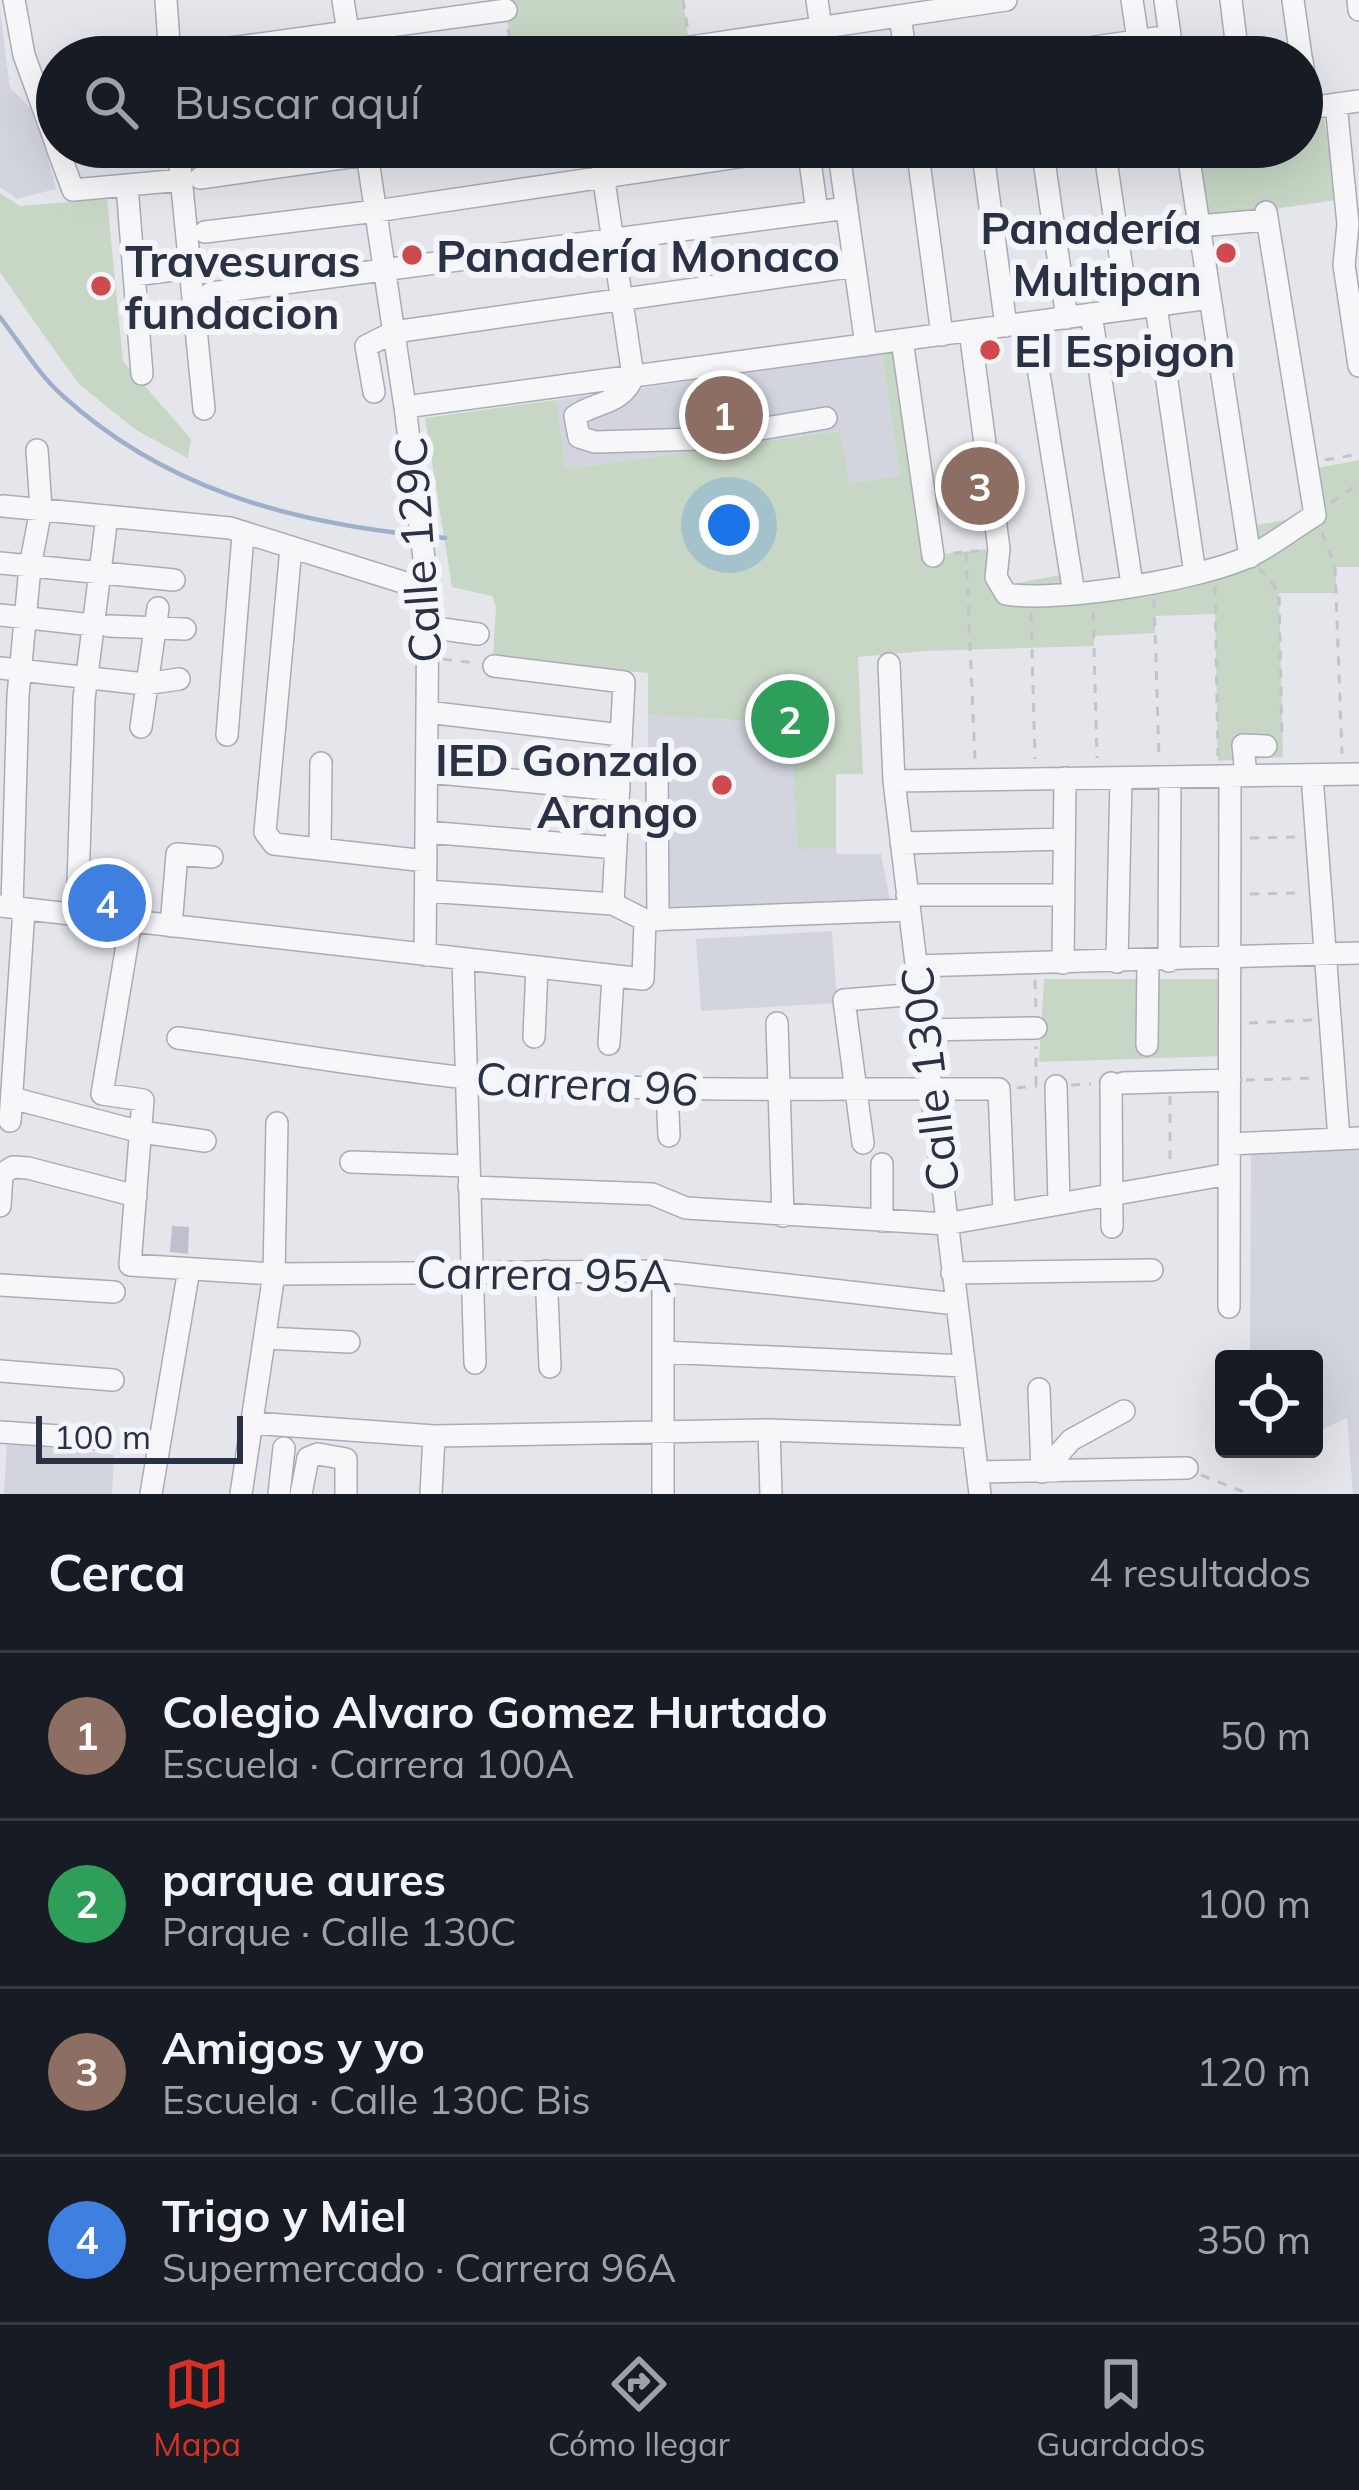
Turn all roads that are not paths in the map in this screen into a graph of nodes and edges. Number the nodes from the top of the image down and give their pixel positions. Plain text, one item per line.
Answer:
1 (14, 0) edge
2 (166, 0) edge
3 (343, 0) edge
4 (817, 0) edge
5 (1006, 0) edge
6 (1132, 0) edge
7 (1165, 0) edge
8 (1231, 0) edge
9 (1293, 0) edge
10 (1358, 0) edge
11 (506, 10) dead end
12 (1359, 10) edge
13 (900, 16) junction
14 (821, 28) junction
15 (348, 31) junction
16 (174, 36) edge
17 (313, 36) edge
18 (349, 36) edge
19 (766, 36) edge
20 (822, 36) edge
21 (903, 36) edge
22 (1137, 36) edge
23 (1170, 36) edge
24 (1235, 36) edge
25 (1298, 36) edge
26 (36, 88) edge
27 (1347, 102) edge
28 (65, 168) edge
29 (186, 168) edge
30 (259, 168) edge
31 (369, 168) edge
32 (602, 168) edge
33 (664, 168) edge
34 (810, 168) edge
35 (841, 168) edge
36 (920, 168) edge
37 (985, 168) edge
38 (1045, 168) edge
39 (1107, 168) edge
40 (1190, 168) edge
41 (603, 177) junction
42 (190, 179) junction
43 (127, 186) junction
44 (847, 208) junction
45 (376, 212) junction
46 (817, 212) junction
47 (1199, 226) junction
48 (205, 232) dead end
49 (613, 239) junction
50 (855, 266) junction
51 (190, 268) junction
52 (384, 268) junction
53 (134, 275) junction
54 (211, 293) dead end
55 (1210, 298) junction
56 (621, 299) junction
57 (1156, 306) junction
58 (1128, 310) junction
59 (1091, 314) junction
60 (1066, 318) junction
61 (1031, 322) junction
62 (1006, 326) junction
63 (970, 331) junction
64 (394, 332) junction
65 (942, 334) junction
66 (902, 340) junction
67 (866, 345) junction
68 (1359, 360) edge
69 (142, 374) dead end
70 (632, 376) junction
71 (374, 392) dead end
72 (405, 406) junction
73 (204, 409) dead end
74 (826, 418) dead end
75 (37, 450) dead end
76 (3, 506) edge
77 (41, 509) junction
78 (107, 516) junction
79 (243, 535) junction
80 (291, 548) junction
81 (933, 556) road end
82 (1250, 557) junction
83 (0, 563) edge
84 (29, 566) junction
85 (100, 571) junction
86 (1205, 571) junction
87 (174, 580) dead end
88 (1143, 583) junction
89 (428, 590) junction
90 (1083, 593) junction
91 (158, 608) dead end
92 (0, 614) edge
93 (25, 617) junction
94 (101, 625) junction
95 (428, 627) junction
96 (185, 629) dead end
97 (156, 631) junction
98 (478, 634) dead end
99 (889, 664) dead end
100 (494, 666) road end
101 (10, 669) edge
102 (86, 679) junction
103 (179, 679) dead end
104 (146, 684) junction
105 (427, 712) junction
106 (141, 727) dead end
107 (226, 735) dead end
108 (622, 735) junction
109 (1254, 743) road end
110 (320, 763) dead end
111 (657, 768) dead end
112 (427, 772) junction
113 (1351, 774) edge
114 (1312, 775) junction
115 (1232, 776) junction
116 (1165, 777) junction
117 (1065, 778) junction
118 (1121, 778) junction
119 (894, 781) junction
120 (619, 790) junction
121 (426, 832) junction
122 (1064, 839) junction
123 (901, 843) junction
124 (320, 847) junction
125 (616, 848) junction
126 (212, 857) dead end
127 (426, 860) junction
128 (426, 891) junction
129 (1064, 895) junction
130 (908, 903) junction
131 (613, 904) junction
132 (12, 907) edge
133 (77, 915) junction
134 (651, 920) junction
135 (131, 921) junction
136 (171, 926) junction
137 (1359, 953) edge
138 (425, 955) junction
139 (1325, 955) junction
140 (463, 959) junction
141 (1230, 960) junction
142 (1159, 961) junction
143 (1117, 962) junction
144 (1063, 963) junction
145 (916, 966) junction
146 (537, 968) junction
147 (613, 976) junction
148 (919, 994) junction
149 (777, 1023) dead end
150 (1036, 1028) dead end
151 (923, 1030) junction
152 (534, 1037) dead end
153 (178, 1038) dead end
154 (610, 1044) dead end
155 (1147, 1045) dead end
156 (8, 1062) edge
157 (466, 1077) junction
158 (1230, 1080) junction
159 (1056, 1086) dead end
160 (667, 1089) junction
161 (930, 1089) junction
162 (856, 1090) junction
163 (779, 1091) junction
164 (278, 1123) dead end
165 (141, 1132) junction
166 (669, 1136) dead end
167 (1349, 1138) edge
168 (205, 1141) dead end
169 (863, 1143) dead end
170 (1230, 1144) junction
171 (351, 1162) dead end
172 (883, 1164) dead end
173 (1, 1174) edge
174 (1229, 1174) junction
175 (469, 1176) junction
176 (1112, 1194) junction
177 (136, 1196) junction
178 (1059, 1204) junction
179 (0, 1206) edge
180 (1004, 1214) junction
181 (783, 1216) junction
182 (882, 1221) junction
183 (946, 1224) junction
184 (1112, 1227) dead end
185 (189, 1269) junction
186 (471, 1270) junction
187 (1153, 1270) dead end
188 (546, 1271) junction
189 (663, 1271) junction
190 (952, 1273) junction
191 (274, 1274) junction
192 (0, 1285) edge
193 (114, 1292) dead end
194 (956, 1304) junction
195 (1229, 1307) dead end
196 (265, 1338) junction
197 (349, 1342) dead end
198 (663, 1352) junction
199 (475, 1363) dead end
200 (550, 1366) dead end
201 (964, 1366) junction
202 (0, 1371) edge
203 (113, 1380) dead end
204 (1039, 1389) dead end
205 (1124, 1411) dead end
206 (252, 1423) junction
207 (769, 1430) junction
208 (0, 1432) edge
209 (663, 1432) junction
210 (434, 1436) junction
211 (973, 1437) junction
212 (104, 1439) dead end
213 (284, 1448) dead end
214 (1187, 1468) road end
215 (1049, 1472) junction
216 (979, 1483) edge
217 (151, 1494) edge
218 (241, 1494) edge
219 (279, 1494) edge
220 (301, 1494) edge
221 (346, 1494) edge
222 (431, 1494) edge
223 (663, 1494) edge
224 (771, 1494) edge

1 - 26 street
2 - 16 street
3 - 15 street
4 - 14 street
5 - 13 street
6 - 22 street
7 - 23 street
8 - 24 street
9 - 25 street
10 - 12 street
11 - 15 street
13 - 14 street
13 - 21 street
14 - 19 street
14 - 20 street
15 - 17 street
15 - 18 street
27 - 68 street
28 - 43 street
29 - 42 street
30 - 42 street
31 - 45 street, Calle 129C
32 - 41 street
33 - 41 street
34 - 46 street
35 - 44 street
36 - 65 street
37 - 62 street
38 - 60 street
39 - 58 street
40 - 47 street
41 - 45 street
41 - 49 street
42 - 43 street
42 - 51 street
43 - 53 street
44 - 46 street
44 - 50 street
45 - 48 street
45 - 52 street, Calle 129C
46 - 49 street
47 - 55 street
47 - 82 street
49 - 52 street
49 - 56 street
50 - 56 street
50 - 67 street
51 - 53 street
51 - 73 street
52 - 54 street
52 - 64 street, Calle 129C
53 - 69 street
55 - 57 street
55 - 82 street
56 - 64 street
56 - 70 street
57 - 58 street
57 - 86 street
58 - 59 street
59 - 60 street
59 - 88 street
60 - 61 street
61 - 62 street
61 - 90 street
62 - 63 street
63 - 65 street
63 - 90 street
64 - 71 street
64 - 72 street, Calle 129C
65 - 66 street
66 - 67 street
66 - 81 street
67 - 70 street
70 - 72 street
70 - 74 street
72 - 89 street, Calle 129C
75 - 77 street
76 - 77 street
77 - 78 street
77 - 84 street
78 - 79 street
78 - 85 street
79 - 80 street
79 - 107 street
80 - 89 street
80 - 124 street
82 - 86 street
83 - 84 street
84 - 85 street
84 - 93 street
85 - 87 street
85 - 94 street
86 - 88 street
88 - 90 street
89 - 95 street, Calle 129C
91 - 97 street
92 - 93 street
93 - 94 street
93 - 101 street
94 - 97 street
94 - 102 street
95 - 98 street
95 - 105 street, Calle 129C
96 - 97 street
97 - 104 street
99 - 119 street, Calle 130C
100 - 108 street
101 - 102 street
101 - 132 street
102 - 104 street
102 - 133 street
103 - 104 street
104 - 106 street
105 - 108 street
105 - 112 street, Calle 129C
108 - 120 street
109 - 115 street
110 - 124 street
111 - 134 street
112 - 120 street
112 - 121 street, Calle 129C
113 - 114 street
114 - 115 street
114 - 139 street
115 - 116 street
115 - 141 street
116 - 118 street
116 - 142 street
117 - 118 street
117 - 119 street
117 - 122 street
118 - 143 street
119 - 123 street, Calle 130C
120 - 125 street
121 - 125 street
121 - 127 street, Calle 129C
122 - 123 street
122 - 129 street
123 - 130 street, Calle 130C
124 - 127 street
125 - 131 street
126 - 136 street
127 - 128 street, Calle 129C
128 - 131 street
128 - 138 street, Calle 129C
129 - 130 street
129 - 144 street
130 - 134 street
130 - 145 street, Calle 130C
131 - 134 street
132 - 133 street
132 - 156 street
133 - 135 street
134 - 147 street
135 - 136 street
135 - 165 street
136 - 138 street
137 - 139 street
138 - 140 street
139 - 141 street
139 - 167 street
140 - 146 street
140 - 157 street
141 - 142 street
141 - 158 street
142 - 143 street
142 - 155 street
143 - 144 street
144 - 145 street
145 - 148 street, Calle 130C
146 - 147 street
146 - 152 street
147 - 154 street
148 - 151 street, Calle 130C
148 - 162 street
149 - 163 street
150 - 151 street
151 - 161 street, Calle 130C
153 - 157 street, Carrera 96
156 - 165 street
157 - 160 street, Carrera 96
157 - 175 street
158 - 170 street
158 - 176 street
159 - 178 street
160 - 163 street, Carrera 96
160 - 166 street
161 - 162 street, Carrera 96
161 - 180 street, Carrera 96
161 - 183 street, Calle 130C
162 - 163 street, Carrera 96
162 - 169 street
163 - 181 street
164 - 191 street
165 - 168 street
165 - 177 street
167 - 170 street
170 - 174 street
171 - 175 street
172 - 182 street
173 - 177 street
173 - 179 street
174 - 176 street
174 - 195 street
175 - 181 street
175 - 186 street
176 - 178 street
176 - 184 street
177 - 185 street, Carrera 95A
178 - 180 street
180 - 183 street
181 - 182 street
182 - 183 street
183 - 190 street, Calle 130C
185 - 191 street, Carrera 95A
185 - 217 street
186 - 188 street, Carrera 95A
186 - 191 street, Carrera 95A
186 - 199 street
187 - 190 street
188 - 189 street, Carrera 95A
188 - 200 street
189 - 194 street, Carrera 95A
189 - 198 street
190 - 194 street, Calle 130C
191 - 196 street
192 - 193 street
194 - 201 street, Calle 130C
196 - 197 street
196 - 206 street
198 - 201 street
198 - 209 street
201 - 211 street, Calle 130C
202 - 203 street
204 - 215 street
205 - 215 street
206 - 210 street
206 - 218 street
207 - 209 street
207 - 211 street
207 - 224 street
208 - 212 street
209 - 210 street
209 - 223 street
210 - 222 street
211 - 216 street, Calle 130C
213 - 219 street
214 - 215 street
215 - 216 street
220 - 221 street

